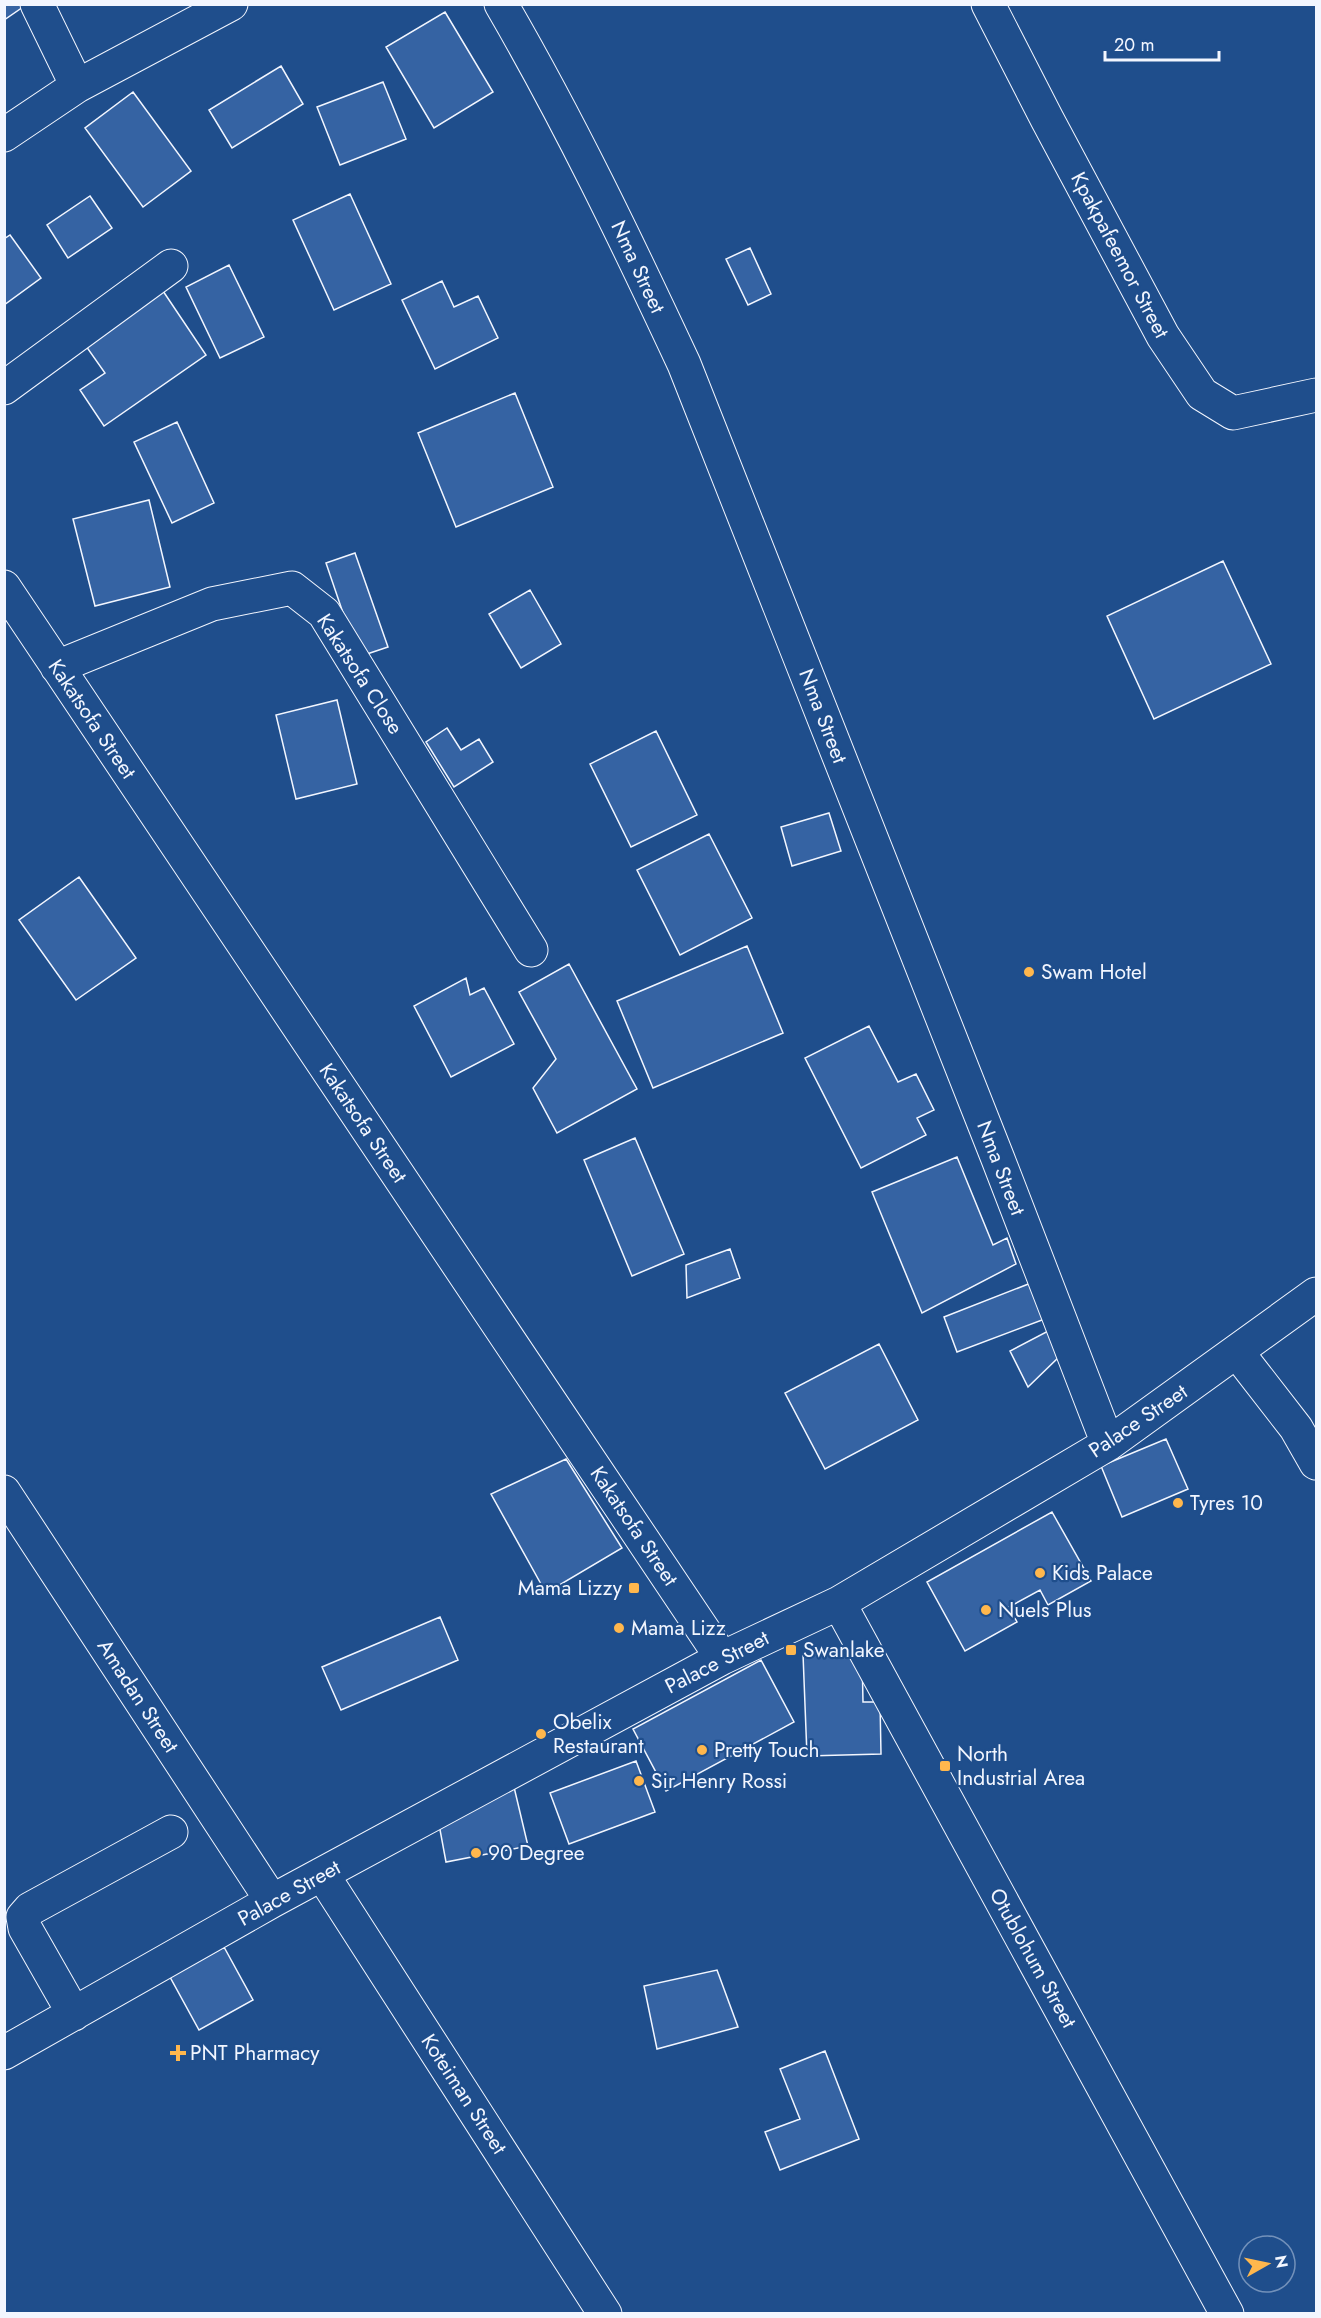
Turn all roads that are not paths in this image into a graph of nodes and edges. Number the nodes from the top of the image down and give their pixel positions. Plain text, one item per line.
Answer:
1 (37, 4) edge
2 (231, 4) edge
3 (501, 4) edge
4 (988, 4) edge
5 (77, 86) junction
6 (4, 135) edge
7 (171, 266) dead end
8 (4, 388) edge
9 (1317, 395) edge
10 (4, 587) edge
11 (57, 667) junction
12 (531, 950) dead end
13 (1317, 1294) edge
14 (1238, 1352) junction
15 (1108, 1444) junction
16 (1317, 1463) edge
17 (4, 1492) edge
18 (839, 1603) junction
19 (722, 1658) junction
20 (171, 1832) dead end
21 (322, 1875) junction
22 (272, 1901) junction
23 (74, 2014) junction
24 (4, 2053) edge
25 (605, 2313) edge
26 (1227, 2313) edge

1 - 5 street
2 - 5 street
3 - 15 street, Nma Street
4 - 9 street, Kpakpafeemor Street
5 - 6 street
7 - 8 street
10 - 11 street, Kakatsofa Street
11 - 12 street, Kakatsofa Close
11 - 19 street, Kakatsofa Street
13 - 14 street, Palace Street
14 - 15 street, Palace Street
14 - 16 street
15 - 18 street, Palace Street
17 - 22 street, Amadan Street
18 - 19 street, Palace Street
18 - 26 street, Otublohum Street
19 - 21 street, Palace Street
20 - 23 street
21 - 22 street, Palace Street
21 - 25 street, Koteiman Street
22 - 23 street, Palace Street
23 - 24 street, Palace Street

